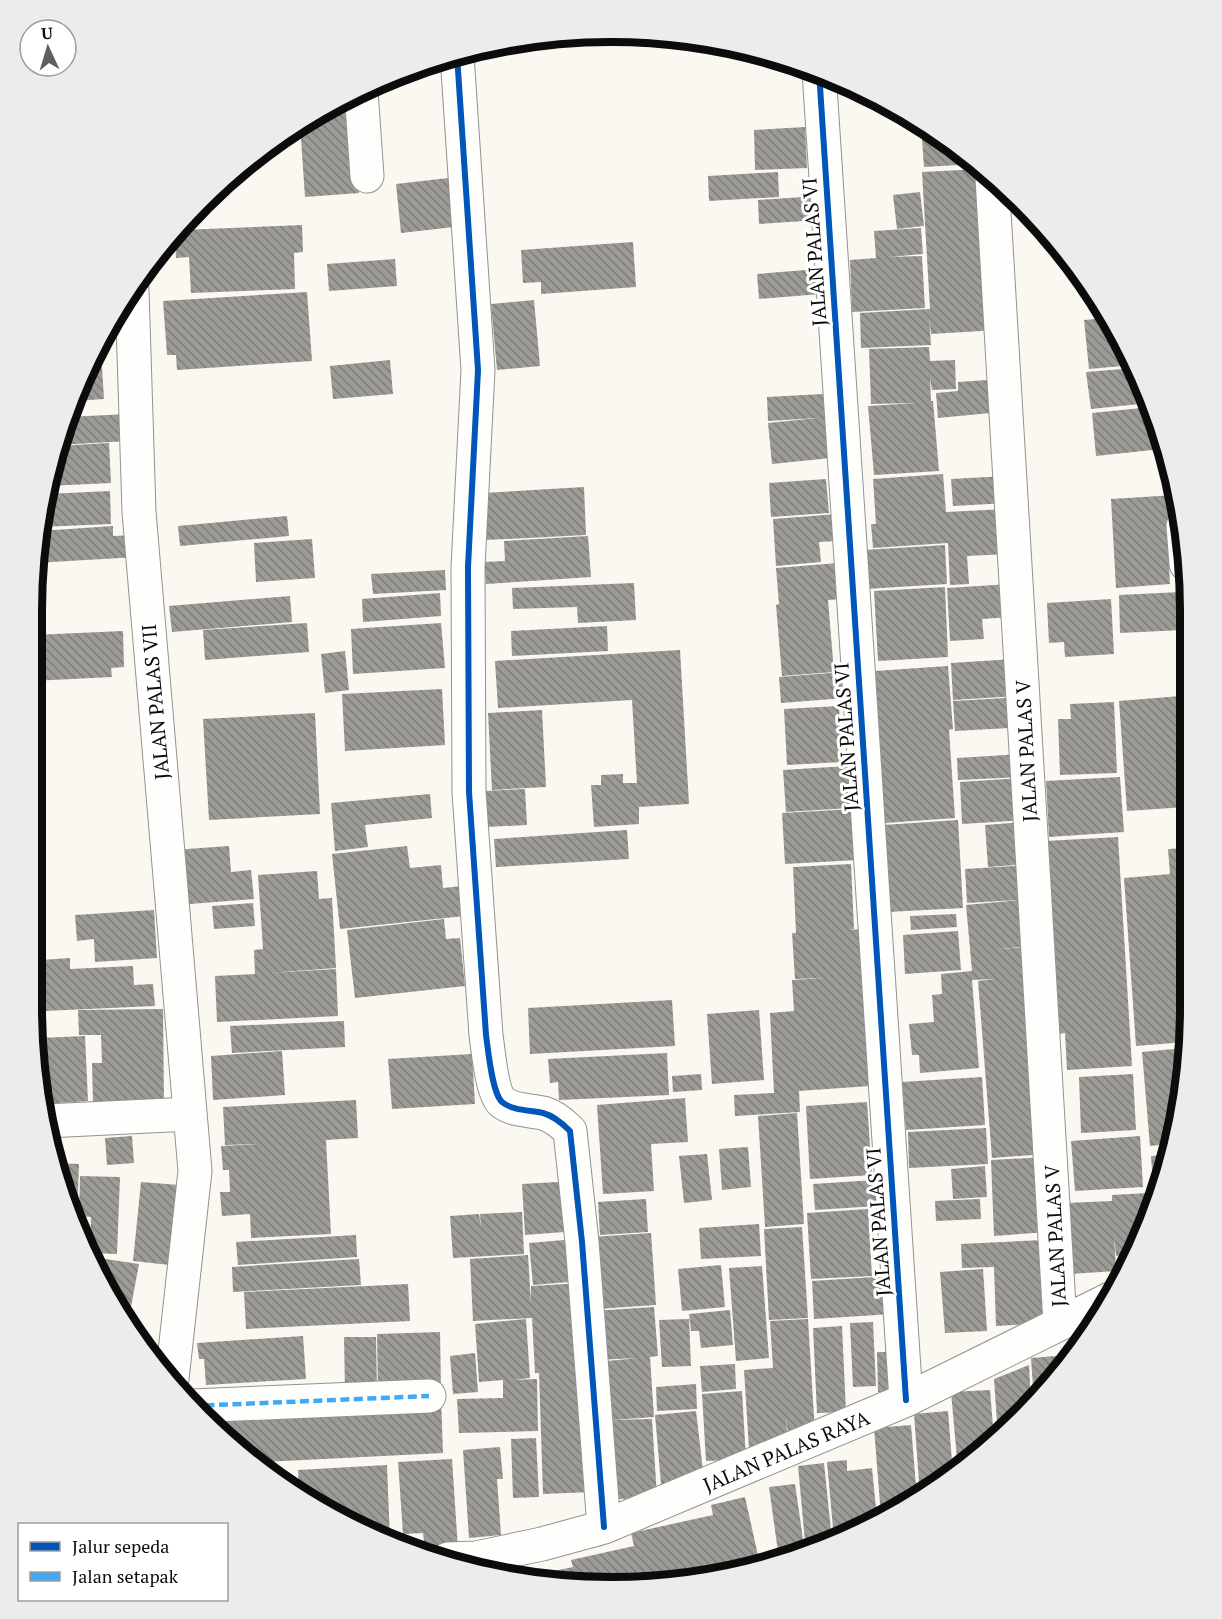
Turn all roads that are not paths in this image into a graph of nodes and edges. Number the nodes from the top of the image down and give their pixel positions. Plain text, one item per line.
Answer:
1 (458, 63) edge
2 (820, 82) edge
3 (362, 100) edge
4 (367, 176) dead end
5 (993, 189) edge
6 (132, 304) edge
7 (190, 1114) junction
8 (53, 1121) edge
9 (1095, 1306) edge
10 (1060, 1323) junction
11 (173, 1370) edge
12 (429, 1396) dead end
13 (906, 1400) junction
14 (205, 1405) edge
15 (604, 1527) junction
16 (466, 1558) edge

1 - 15 street
2 - 13 street, JALAN PALAS VI
3 - 4 street
5 - 10 street, JALAN PALAS V
6 - 7 street, JALAN PALAS VII
7 - 8 street
7 - 11 street, JALAN PALAS VII
9 - 10 street, JALAN PALAS RAYA
10 - 13 street, JALAN PALAS RAYA
12 - 14 street
13 - 15 street, JALAN PALAS RAYA
15 - 16 street, JALAN PALAS RAYA

